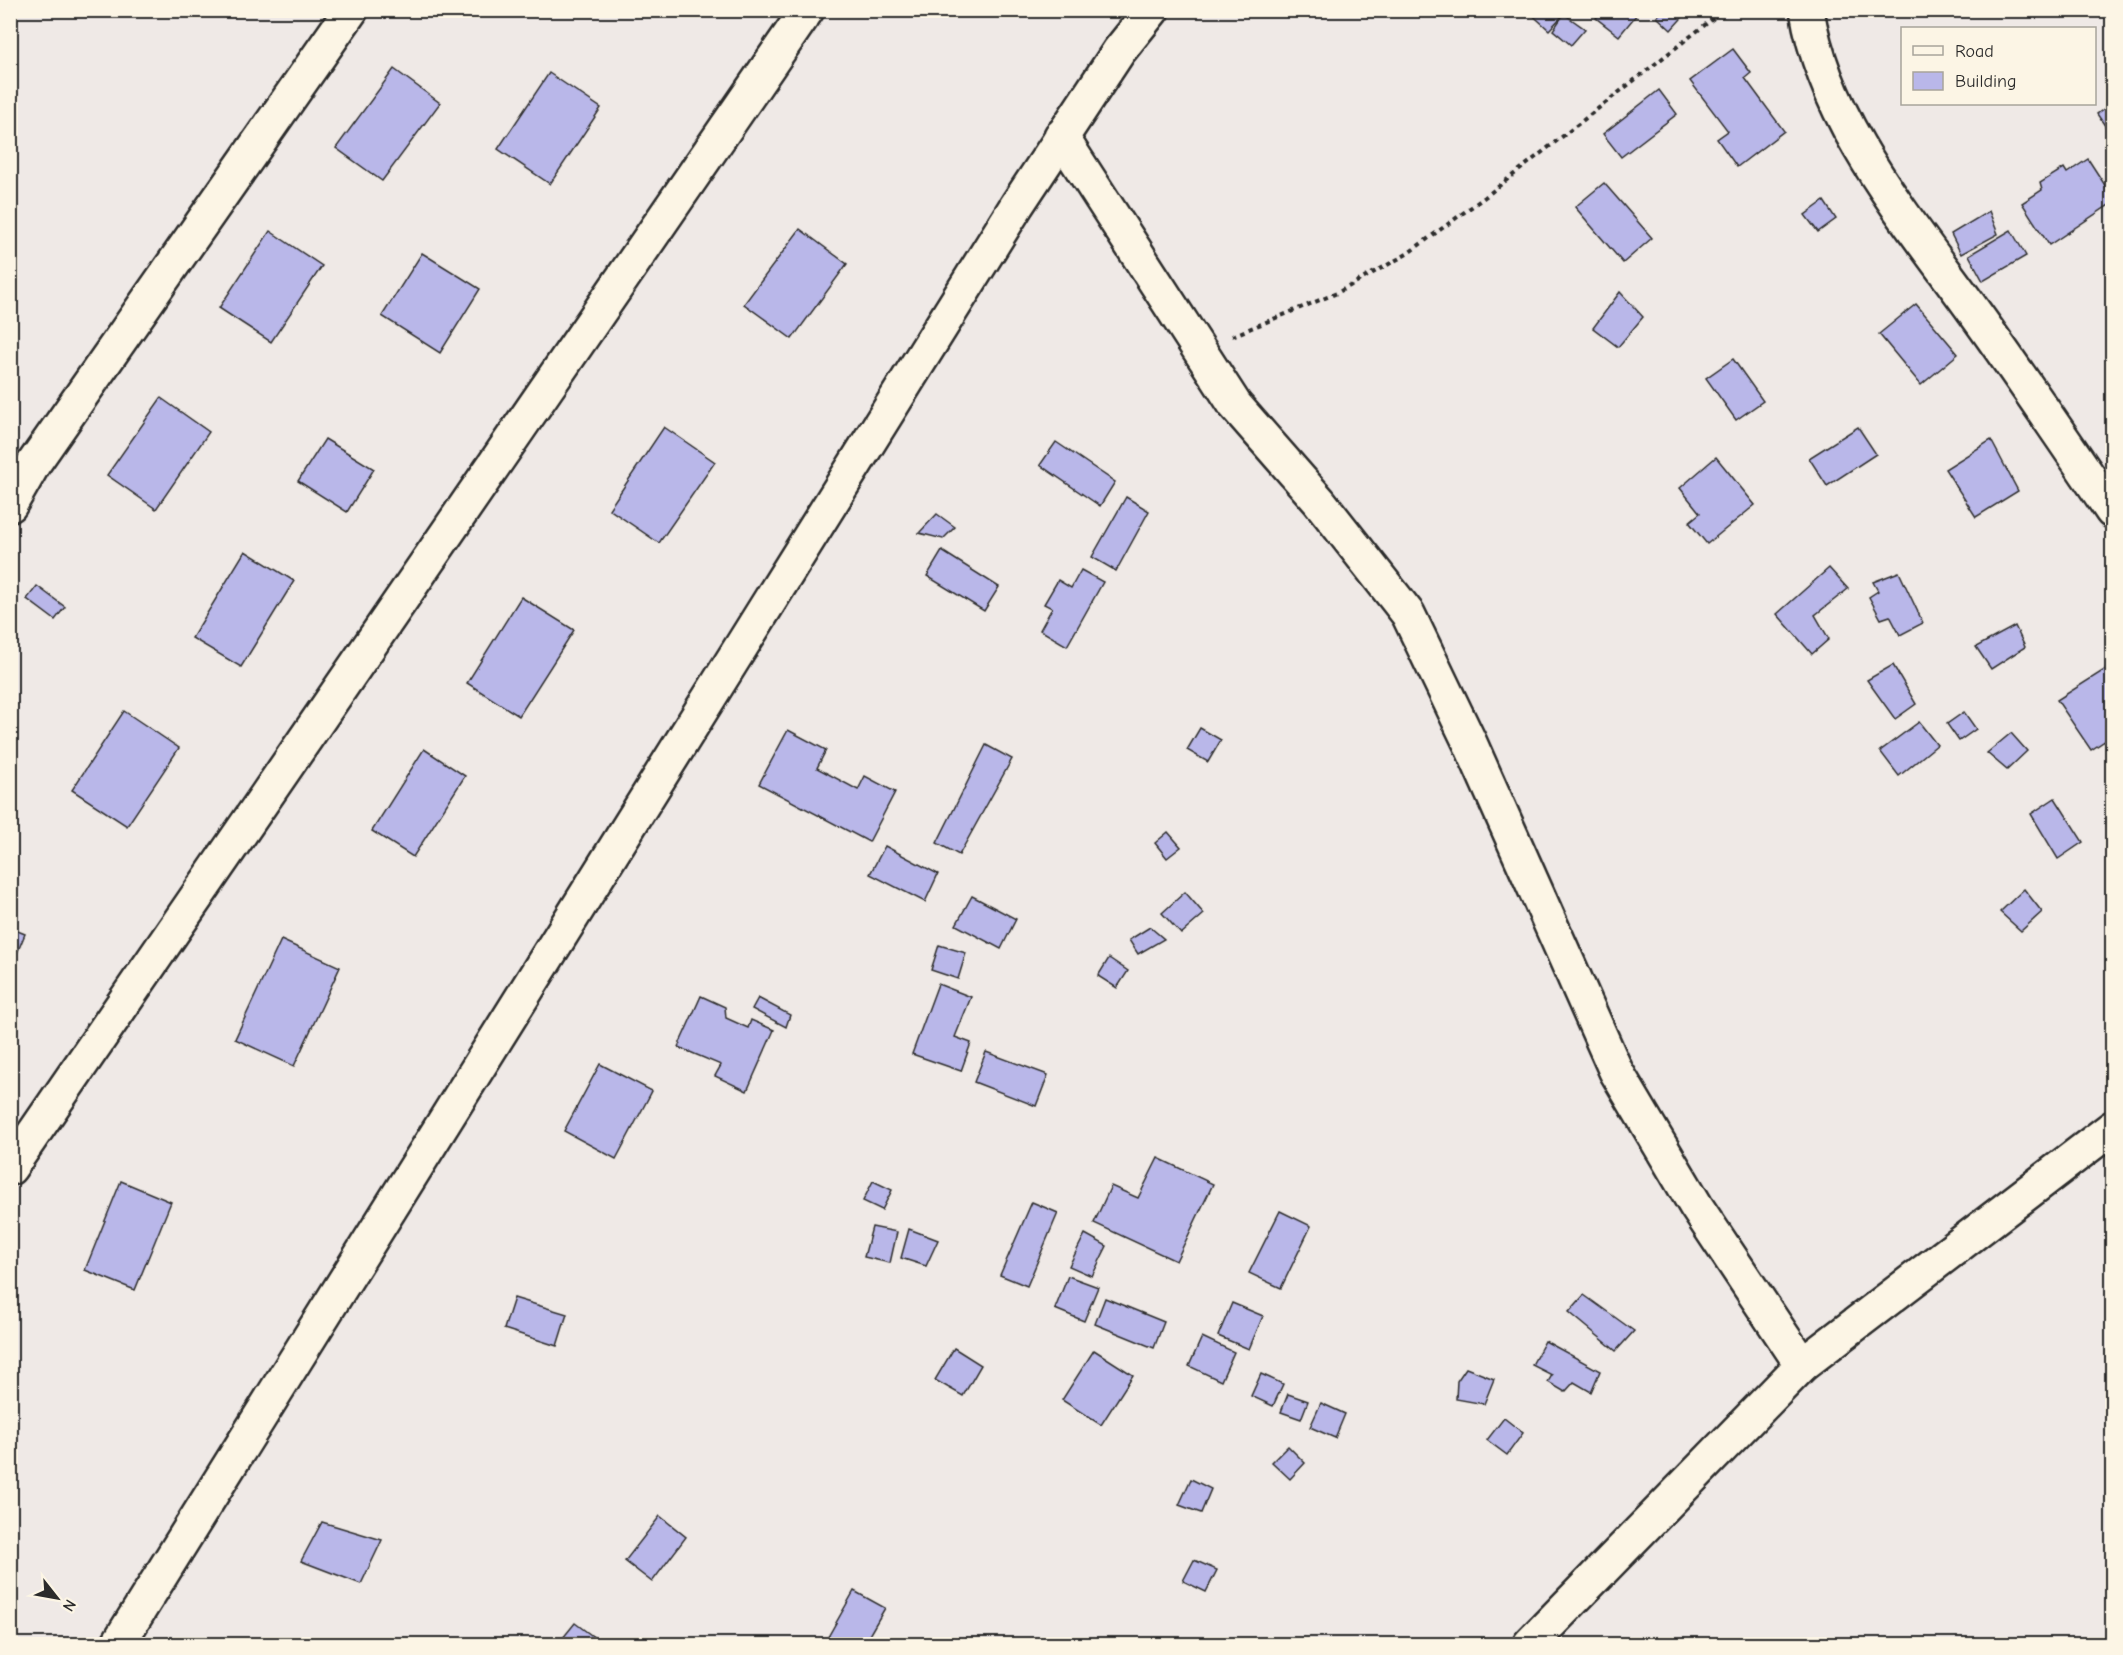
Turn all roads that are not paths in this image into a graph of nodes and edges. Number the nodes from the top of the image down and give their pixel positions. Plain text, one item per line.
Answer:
1 (351, 10) edge
2 (807, 10) edge
3 (1152, 10) edge
4 (1807, 10) edge
5 (1061, 136) junction
6 (10, 505) edge
7 (2112, 511) edge
8 (2112, 1128) edge
9 (10, 1168) edge
10 (1802, 1365) junction
11 (118, 1644) edge
12 (1530, 1644) edge

1 - 6 street
2 - 9 street
3 - 5 street
4 - 7 street
5 - 10 street
5 - 11 street
8 - 10 street
10 - 12 street

